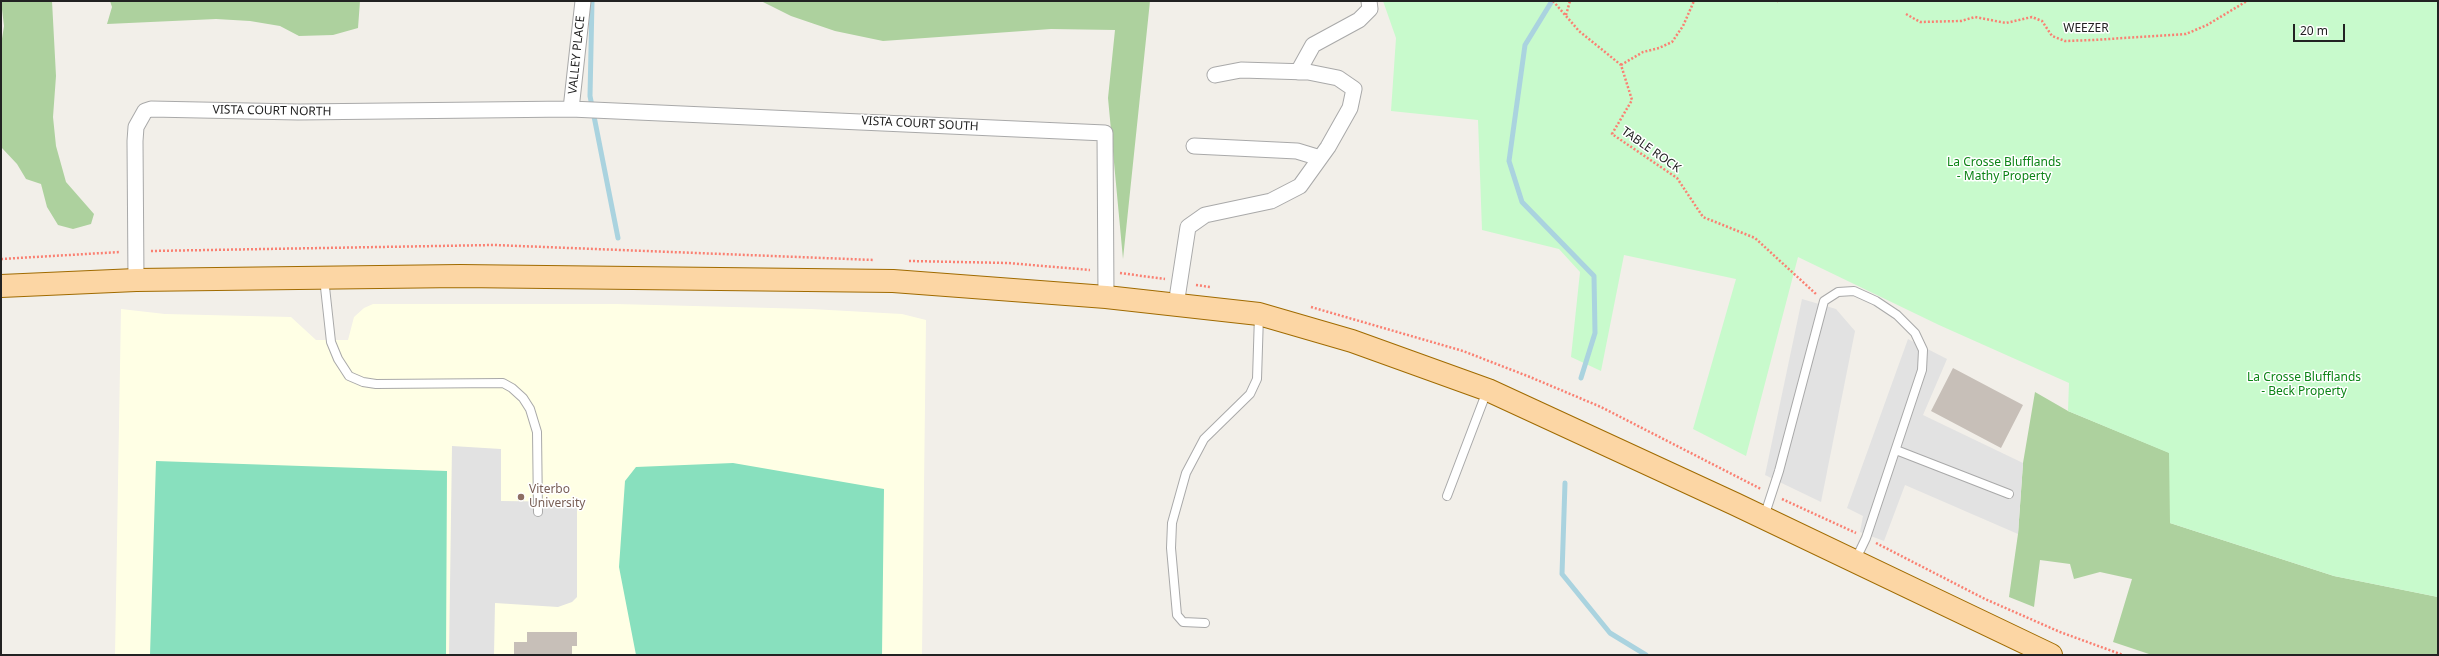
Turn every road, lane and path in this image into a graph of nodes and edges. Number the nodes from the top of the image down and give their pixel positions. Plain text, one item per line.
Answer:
1 (583, 1) edge
2 (1369, 1) edge
3 (1553, 1) edge
4 (1570, 1) edge
5 (1694, 1) edge
6 (2247, 1) edge
7 (1906, 14) dead end
8 (1565, 15) junction
9 (1621, 65) junction
10 (1298, 72) junction
11 (1215, 75) dead end
12 (571, 109) junction
13 (1194, 146) dead end
14 (1320, 158) junction
15 (136, 252) junction
16 (1, 259) edge
17 (878, 260) dead end
18 (902, 261) dead end
19 (1106, 271) junction
20 (324, 278) junction
21 (136, 280) junction
22 (1180, 282) junction
23 (1, 286) edge
24 (1216, 288) dead end
25 (1106, 296) junction
26 (1824, 301) junction
27 (1176, 305) junction
28 (1308, 306) dead end
29 (1259, 314) junction
30 (1488, 390) junction
31 (1896, 450) junction
32 (1772, 494) junction
33 (2010, 494) dead end
34 (1446, 496) dead end
35 (538, 512) dead end
36 (1764, 518) junction
37 (1866, 538) junction
38 (1855, 562) junction
39 (1205, 623) dead end
40 (2051, 655) edge
41 (2123, 655) edge

1 - 12 street, VALLEY PLACE
2 - 10 street
3 - 8 path
4 - 8 path
5 - 9 path
6 - 7 path, WEEZER
8 - 9 path
9 - 26 path, TABLE ROCK
10 - 11 street
10 - 14 street
12 - 15 street, VISTA COURT NORTH
12 - 19 street, VISTA COURT SOUTH
13 - 14 street
14 - 22 street
15 - 16 path
15 - 17 path
15 - 21 street, VISTA COURT NORTH
18 - 19 path
19 - 22 path
19 - 25 street, VISTA COURT SOUTH
20 - 21 main road
20 - 25 main road
20 - 35 lane
21 - 23 main road
22 - 24 path
22 - 27 street
25 - 27 main road
26 - 31 lane
26 - 32 lane
27 - 29 main road
28 - 32 path
29 - 30 main road
29 - 39 lane
30 - 34 lane
30 - 36 main road
31 - 33 lane
31 - 37 lane
32 - 36 lane
32 - 37 path
36 - 38 main road
37 - 38 lane
37 - 41 path
38 - 40 main road

